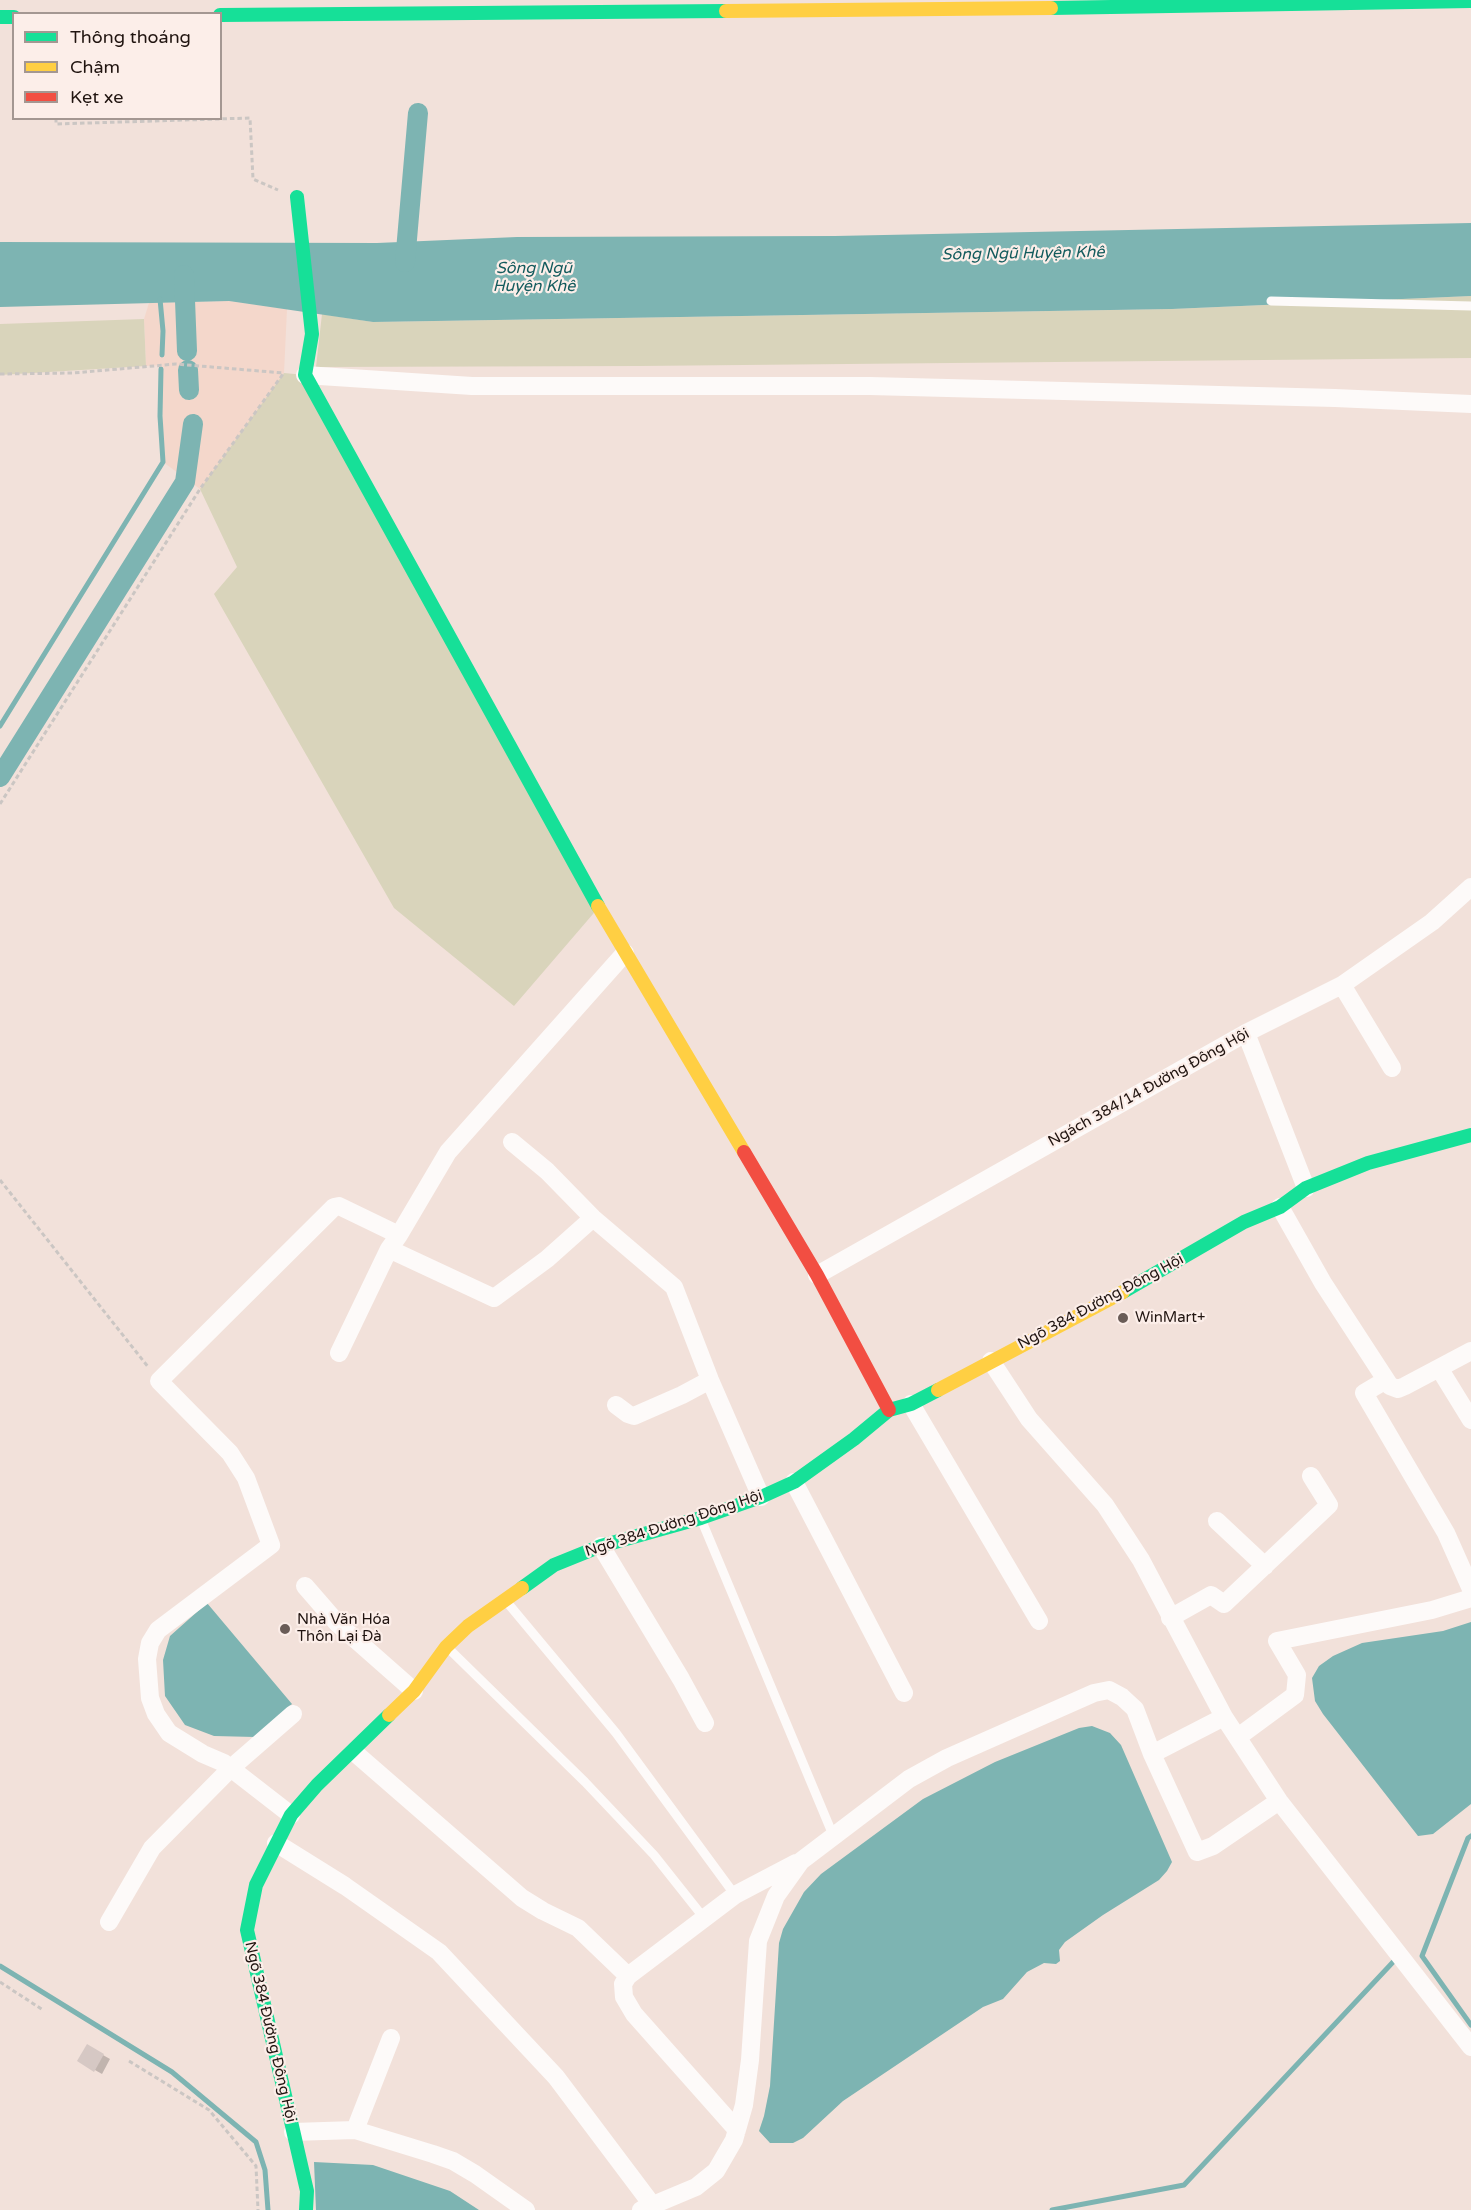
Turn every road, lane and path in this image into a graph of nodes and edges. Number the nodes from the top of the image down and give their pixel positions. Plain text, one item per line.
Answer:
1 (1451, 0) edge
2 (1471, 1) edge
3 (1299, 2) edge
4 (380, 7) edge
5 (222, 15) edge
6 (222, 119) edge
7 (56, 120) edge
8 (185, 120) edge
9 (297, 198) joint
10 (1270, 302) dead end
11 (1471, 306) edge
12 (284, 373) junction
13 (0, 374) edge
14 (305, 375) junction
15 (1471, 404) edge
16 (0, 804) edge
17 (1471, 887) edge
18 (625, 953) junction
19 (1342, 985) junction
20 (1246, 1033) junction
21 (1392, 1068) dead end
22 (1471, 1135) edge
23 (512, 1142) dead end
24 (0, 1180) edge
25 (1306, 1188) junction
26 (1280, 1207) junction
27 (593, 1218) junction
28 (394, 1242) junction
29 (817, 1275) junction
30 (1471, 1351) edge
31 (339, 1353) dead end
32 (991, 1361) junction
33 (1439, 1368) junction
34 (710, 1380) junction
35 (1386, 1380) junction
36 (159, 1381) junction
37 (911, 1404) junction
38 (616, 1405) dead end
39 (889, 1410) junction
40 (1471, 1420) edge
41 (1311, 1476) dead end
42 (794, 1482) junction
43 (761, 1497) junction
44 (701, 1518) junction
45 (1217, 1521) dead end
46 (601, 1546) junction
47 (1265, 1566) junction
48 (305, 1586) dead end
49 (1471, 1589) edge
50 (1471, 1598) edge
51 (505, 1599) junction
52 (1170, 1618) junction
53 (1038, 1622) dead end
54 (446, 1647) junction
55 (414, 1691) junction
56 (903, 1693) dead end
57 (293, 1714) dead end
58 (1224, 1718) junction
59 (705, 1723) dead end
60 (1238, 1737) junction
61 (354, 1752) junction
62 (1152, 1754) junction
63 (231, 1768) junction
64 (1279, 1801) junction
65 (291, 1815) junction
66 (833, 1835) junction
67 (276, 1843) junction
68 (801, 1861) junction
69 (735, 1895) junction
70 (704, 1918) junction
71 (110, 1922) dead end
72 (628, 1976) junction
73 (0, 1982) edge
74 (43, 2010) dead end
75 (391, 2038) dead end
76 (1471, 2048) edge
77 (129, 2061) dead end
78 (355, 2130) junction
79 (737, 2130) junction
80 (293, 2132) junction
81 (647, 2208) edge
82 (258, 2210) edge
83 (306, 2210) edge
84 (526, 2210) edge

1 - 2 street
1 - 3 street
3 - 4 street
4 - 5 street
6 - 9 path
7 - 8 path
9 - 14 street
10 - 11 lane
12 - 13 path
12 - 14 path
12 - 16 path
14 - 15 street
14 - 18 street
17 - 19 street, Ngách 384/14 Đường Đông Hội
18 - 28 street
18 - 29 street
19 - 20 street, Ngách 384/14 Đường Đông Hội
19 - 21 street
20 - 25 street
20 - 29 street, Ngách 384/14 Đường Đông Hội
22 - 25 street, Ngõ 384 Đường Đông Hội
23 - 27 street
24 - 36 path
25 - 26 street, Ngõ 384 Đường Đông Hội
26 - 32 street, Ngõ 384 Đường Đông Hội
26 - 35 street
27 - 28 street
27 - 34 street
28 - 31 street
28 - 36 street
29 - 39 street
30 - 33 street
32 - 37 street, Ngõ 384 Đường Đông Hội
32 - 52 street
33 - 35 street
33 - 40 street
34 - 38 street
34 - 43 street
35 - 49 street
36 - 63 street
37 - 39 street, Ngõ 384 Đường Đông Hội
37 - 53 street
39 - 42 street, Ngõ 384 Đường Đông Hội
41 - 47 street
42 - 43 street, Ngõ 384 Đường Đông Hội
42 - 56 street
43 - 44 street, Ngõ 384 Đường Đông Hội
44 - 46 street, Ngõ 384 Đường Đông Hội
44 - 66 lane
45 - 47 street
46 - 51 street, Ngõ 384 Đường Đông Hội
46 - 59 street
47 - 52 street
48 - 55 street
50 - 60 street
51 - 54 street, Ngõ 384 Đường Đông Hội
51 - 69 lane
52 - 58 street
54 - 55 street, Ngõ 384 Đường Đông Hội
54 - 70 lane
55 - 61 street, Ngõ 384 Đường Đông Hội
57 - 63 street
58 - 60 street
58 - 62 street
60 - 64 street
61 - 65 street, Ngõ 384 Đường Đông Hội
61 - 72 street
62 - 64 street
62 - 66 street
63 - 65 street
63 - 71 street
64 - 76 street
65 - 67 street, Ngõ 384 Đường Đông Hội
66 - 68 street
67 - 80 street, Ngõ 384 Đường Đông Hội
67 - 81 street
68 - 69 street
68 - 79 street
69 - 70 street
70 - 72 street
72 - 79 street
73 - 74 path
75 - 78 street
77 - 82 path
78 - 80 street
78 - 84 street
79 - 81 street
80 - 83 street, Ngõ 384 Đường Đông Hội

